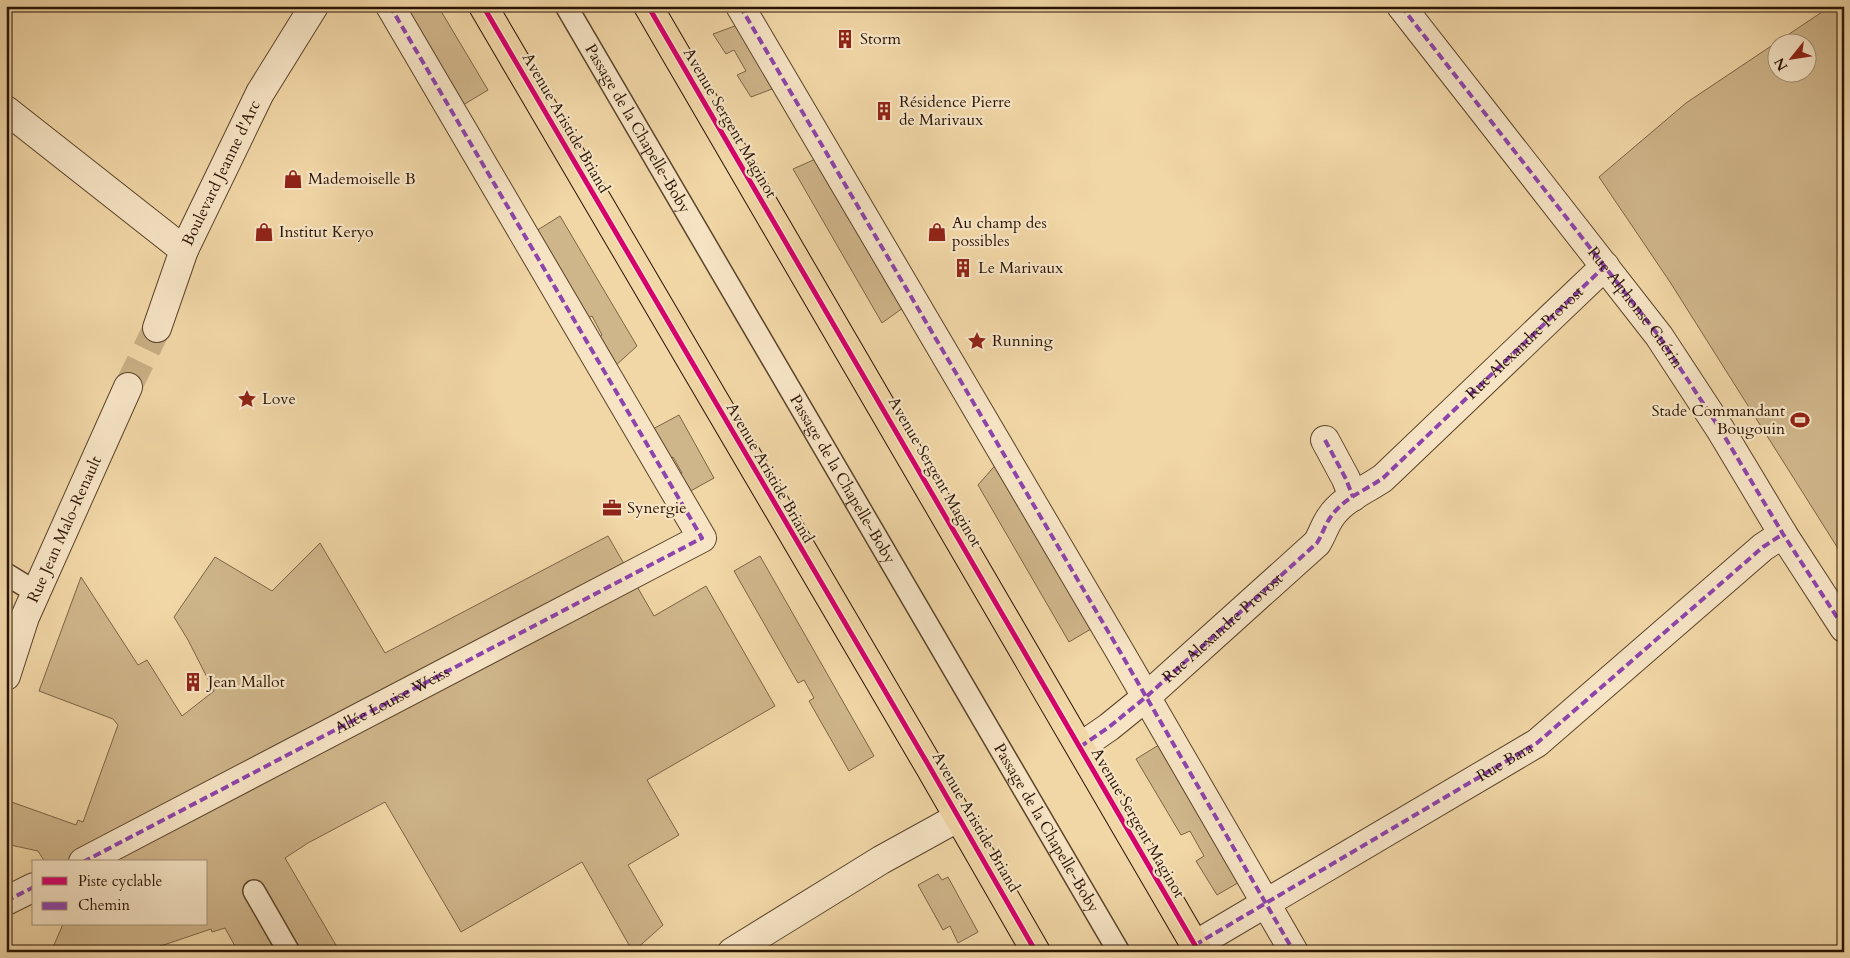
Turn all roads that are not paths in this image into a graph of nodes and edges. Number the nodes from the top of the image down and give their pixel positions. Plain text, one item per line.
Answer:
1 (314, 6) edge
2 (390, 6) edge
3 (483, 6) edge
4 (566, 6) edge
5 (648, 6) edge
6 (740, 6) edge
7 (1401, 6) edge
8 (6, 110) edge
9 (184, 250) junction
10 (1605, 266) junction
11 (157, 328) tunnel mouth
12 (128, 387) tunnel mouth
13 (1325, 440) dead end
14 (1353, 497) junction
15 (1783, 534) junction
16 (6, 574) edge
17 (37, 593) junction
18 (1844, 628) edge
19 (6, 676) edge
20 (1146, 697) junction
21 (1080, 747) junction
22 (959, 817) junction
23 (86, 860) edge
24 (32, 888) edge
25 (254, 891) dead end
26 (6, 901) edge
27 (1266, 903) junction
28 (1197, 948) edge
29 (288, 952) edge
30 (732, 952) edge
31 (1036, 952) edge
32 (1119, 952) edge
33 (1294, 952) edge

1 - 9 street, Boulevard Jeanne d'Arc
2 - 23 street, Allée Louise Weiss
3 - 22 main road, Avenue Aristide Briand
4 - 32 lane, Passage de la Chapelle-Boby
5 - 21 main road, Avenue Sergent Maginot
6 - 20 street
7 - 10 street, Rue Alphonse Guérin
8 - 9 street, Boulevard Jeanne d'Arc
9 - 11 street
10 - 14 street, Rue Alexandre Provost
10 - 15 street, Rue Alphonse Guérin
12 - 17 street, Rue Jean Malo-Renault
13 - 14 street
14 - 20 street, Rue Alexandre Provost
15 - 18 street, Rue Alphonse Guérin
15 - 27 street, Rue Bara
16 - 17 lane
17 - 19 street, Rue Jean Malo-Renault
20 - 21 street, Rue Alexandre Provost
20 - 27 street
21 - 28 main road, Avenue Sergent Maginot
22 - 30 street
22 - 31 main road, Avenue Aristide Briand
24 - 26 street
25 - 29 lane
27 - 28 street, Rue Bara
27 - 33 street

